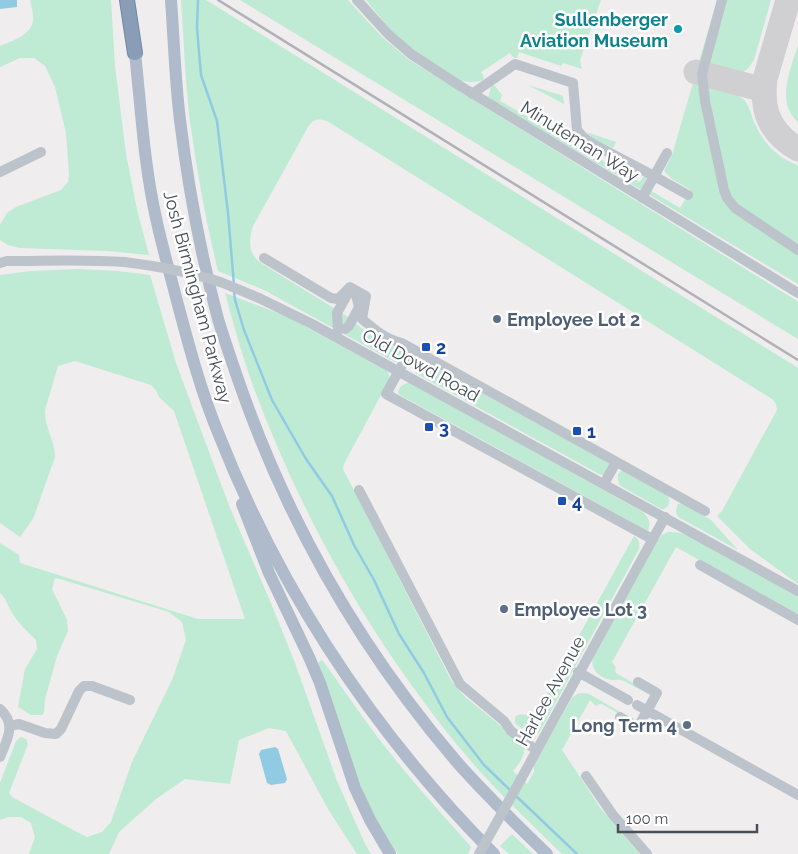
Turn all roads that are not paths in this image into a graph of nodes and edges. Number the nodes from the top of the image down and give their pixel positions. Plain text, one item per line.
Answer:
1 (129, 0) edge
2 (171, 0) edge
3 (356, 0) edge
4 (722, 0) edge
5 (135, 53) joint
6 (472, 94) junction
7 (41, 152) dead end
8 (667, 153) dead end
9 (0, 172) edge
10 (654, 176) junction
11 (688, 195) dead end
12 (642, 198) junction
13 (798, 250) edge
14 (264, 258) dead end
15 (0, 263) edge
16 (355, 293) junction
17 (798, 293) edge
18 (339, 332) junction
19 (414, 350) junction
20 (402, 373) junction
21 (218, 433) junction
22 (618, 463) junction
23 (606, 485) junction
24 (359, 490) dead end
25 (705, 511) dead end
26 (665, 517) junction
27 (652, 539) junction
28 (700, 565) dead end
29 (798, 591) edge
30 (797, 618) edge
31 (578, 672) junction
32 (638, 682) dead end
33 (130, 700) dead end
34 (0, 710) edge
35 (647, 711) junction
36 (620, 717) dead end
37 (9, 723) junction
38 (537, 747) junction
39 (0, 757) edge
40 (586, 776) dead end
41 (798, 795) edge
42 (390, 854) edge
43 (479, 854) edge
44 (494, 854) edge
45 (547, 854) edge
46 (647, 854) edge

1 - 5 highway
2 - 45 main road, Josh Birmingham Parkway
3 - 6 street, Minuteman Way
4 - 13 street
5 - 21 main road, Josh Birmingham Parkway
6 - 10 street
6 - 12 street, Minuteman Way
7 - 9 street
8 - 10 street
10 - 11 street
10 - 12 street
12 - 17 street, Minuteman Way
14 - 16 street
15 - 18 street, Old Dowd Road, bridge
16 - 18 street
16 - 18 street
16 - 19 street
18 - 20 street, Old Dowd Road
19 - 20 street
19 - 22 street
20 - 23 street, Old Dowd Road
20 - 27 street
21 - 42 main road
21 - 44 main road, Josh Birmingham Parkway
22 - 23 street
22 - 25 street
23 - 26 street, Old Dowd Road
24 - 38 street
26 - 27 street, Harlee Avenue
26 - 29 street, Old Dowd Road
27 - 31 street, Harlee Avenue
28 - 30 street
31 - 35 street
31 - 38 street, Harlee Avenue
32 - 35 street
33 - 37 street
34 - 37 street
35 - 36 street
35 - 41 street
37 - 39 street
38 - 43 street, Harlee Avenue, bridge
40 - 46 street

